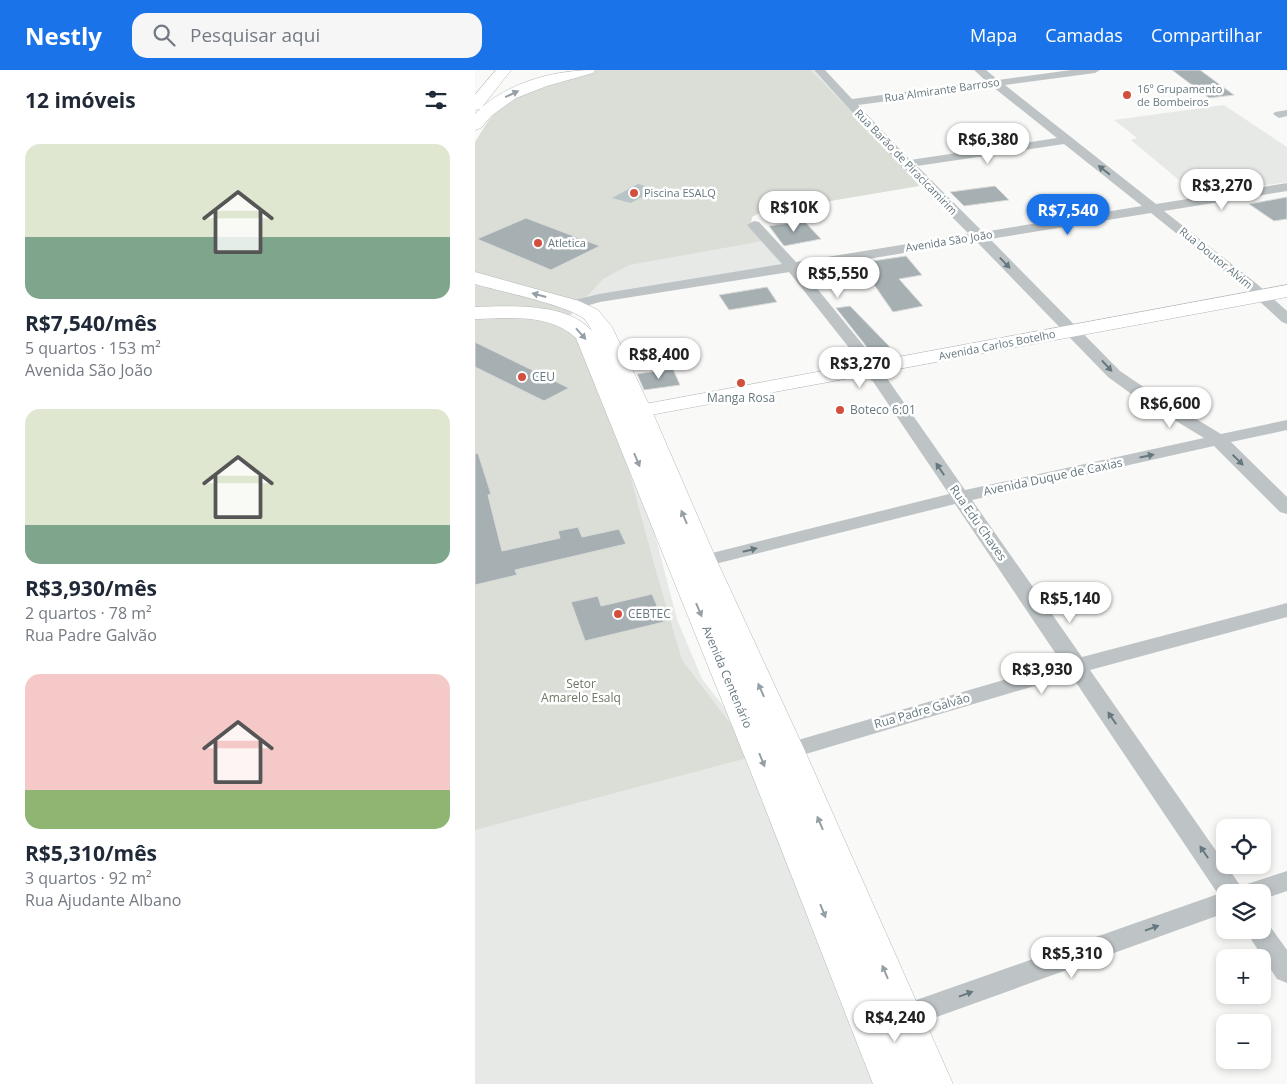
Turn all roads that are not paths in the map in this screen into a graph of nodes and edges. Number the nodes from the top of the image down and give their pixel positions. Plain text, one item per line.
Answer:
1 (494, 70) edge
2 (504, 70) edge
3 (510, 70) edge
4 (588, 70) edge
5 (819, 70) edge
6 (979, 70) edge
7 (1095, 70) edge
8 (572, 75) junction
9 (994, 82) junction
10 (475, 98) edge
11 (849, 103) junction
12 (475, 105) edge
13 (475, 125) edge
14 (1065, 140) junction
15 (906, 164) junction
16 (1287, 187) edge
17 (1153, 208) junction
18 (754, 225) dead end
19 (979, 236) junction
20 (792, 266) junction
21 (475, 278) edge
22 (1287, 281) edge
23 (1287, 291) edge
24 (1257, 292) junction
25 (612, 296) junction
26 (572, 305) junction
27 (475, 313) edge
28 (591, 314) junction
29 (1287, 319) edge
30 (1069, 327) junction
31 (860, 351) tunnel mouth
32 (878, 376) tunnel mouth
33 (631, 409) junction
34 (1287, 425) edge
35 (1218, 440) junction
36 (959, 497) junction
37 (1287, 508) edge
38 (703, 562) junction
39 (1287, 610) edge
40 (1077, 666) junction
41 (789, 750) junction
42 (1287, 881) edge
43 (1226, 884) edge
44 (1271, 886) edge
45 (1216, 905) edge
46 (1264, 939) edge
47 (1287, 971) edge
48 (887, 1023) junction
49 (893, 1084) edge
50 (933, 1084) edge

1 - 10 highway
2 - 12 highway
3 - 8 highway
4 - 8 highway
5 - 11 street, Rua Barão de Piracicamirim
6 - 9 street, Rua Doutor Alvim
7 - 9 street, Rua Almirante Barroso
13 -> 8 highway
9 - 11 street, Rua Almirante Barroso
9 - 14 street, Rua Doutor Alvim
11 - 15 street, Rua Barão de Piracicamirim
14 - 15 street
17 -> 14 street, Rua Doutor Alvim
15 - 19 street, Rua Barão de Piracicamirim
16 - 17 street, Avenida São João
17 - 19 street, Avenida São João
17 - 24 street, Rua Doutor Alvim
18 - 20 street
19 - 20 street, Avenida São João
19 -> 30 street, Rua Barão de Piracicamirim
20 - 25 street, Avenida São João
20 - 31 street
26 -> 21 highway
22 - 24 main road, Avenida Carlos Botelho
23 - 24 main road, Avenida Carlos Botelho
24 - 29 street, Rua Doutor Alvim
24 - 30 main road, Avenida Carlos Botelho
25 - 26 street, Avenida São João
25 - 28 street, Avenida São João
26 - 28 highway
27 -> 33 highway, Avenida Centenário
28 - 33 highway
30 - 33 main road, Avenida Carlos Botelho
30 -> 35 street, Rua Barão de Piracicamirim
36 -> 32 street, Rua Edu Chaves
38 -> 33 highway, Avenida Centenário
33 -> 48 highway, Avenida Centenário
34 - 35 street, Avenida Duque de Caxias
36 -> 35 street, Avenida Duque de Caxias
35 -> 37 street, Rua Barão de Piracicamirim
38 -> 36 street, Avenida Duque de Caxias
36 - 40 street, Rua Edu Chaves
41 -> 38 highway, Avenida Centenário
39 - 40 street, Rua Padre Galvão
40 - 41 street, Rua Padre Galvão
43 -> 40 street, Rua Edu Chaves
48 -> 41 highway, Avenida Centenário
42 - 44 street
48 -> 45 street
46 - 47 street
48 - 49 highway, Avenida Centenário
48 - 50 highway, Avenida Centenário

